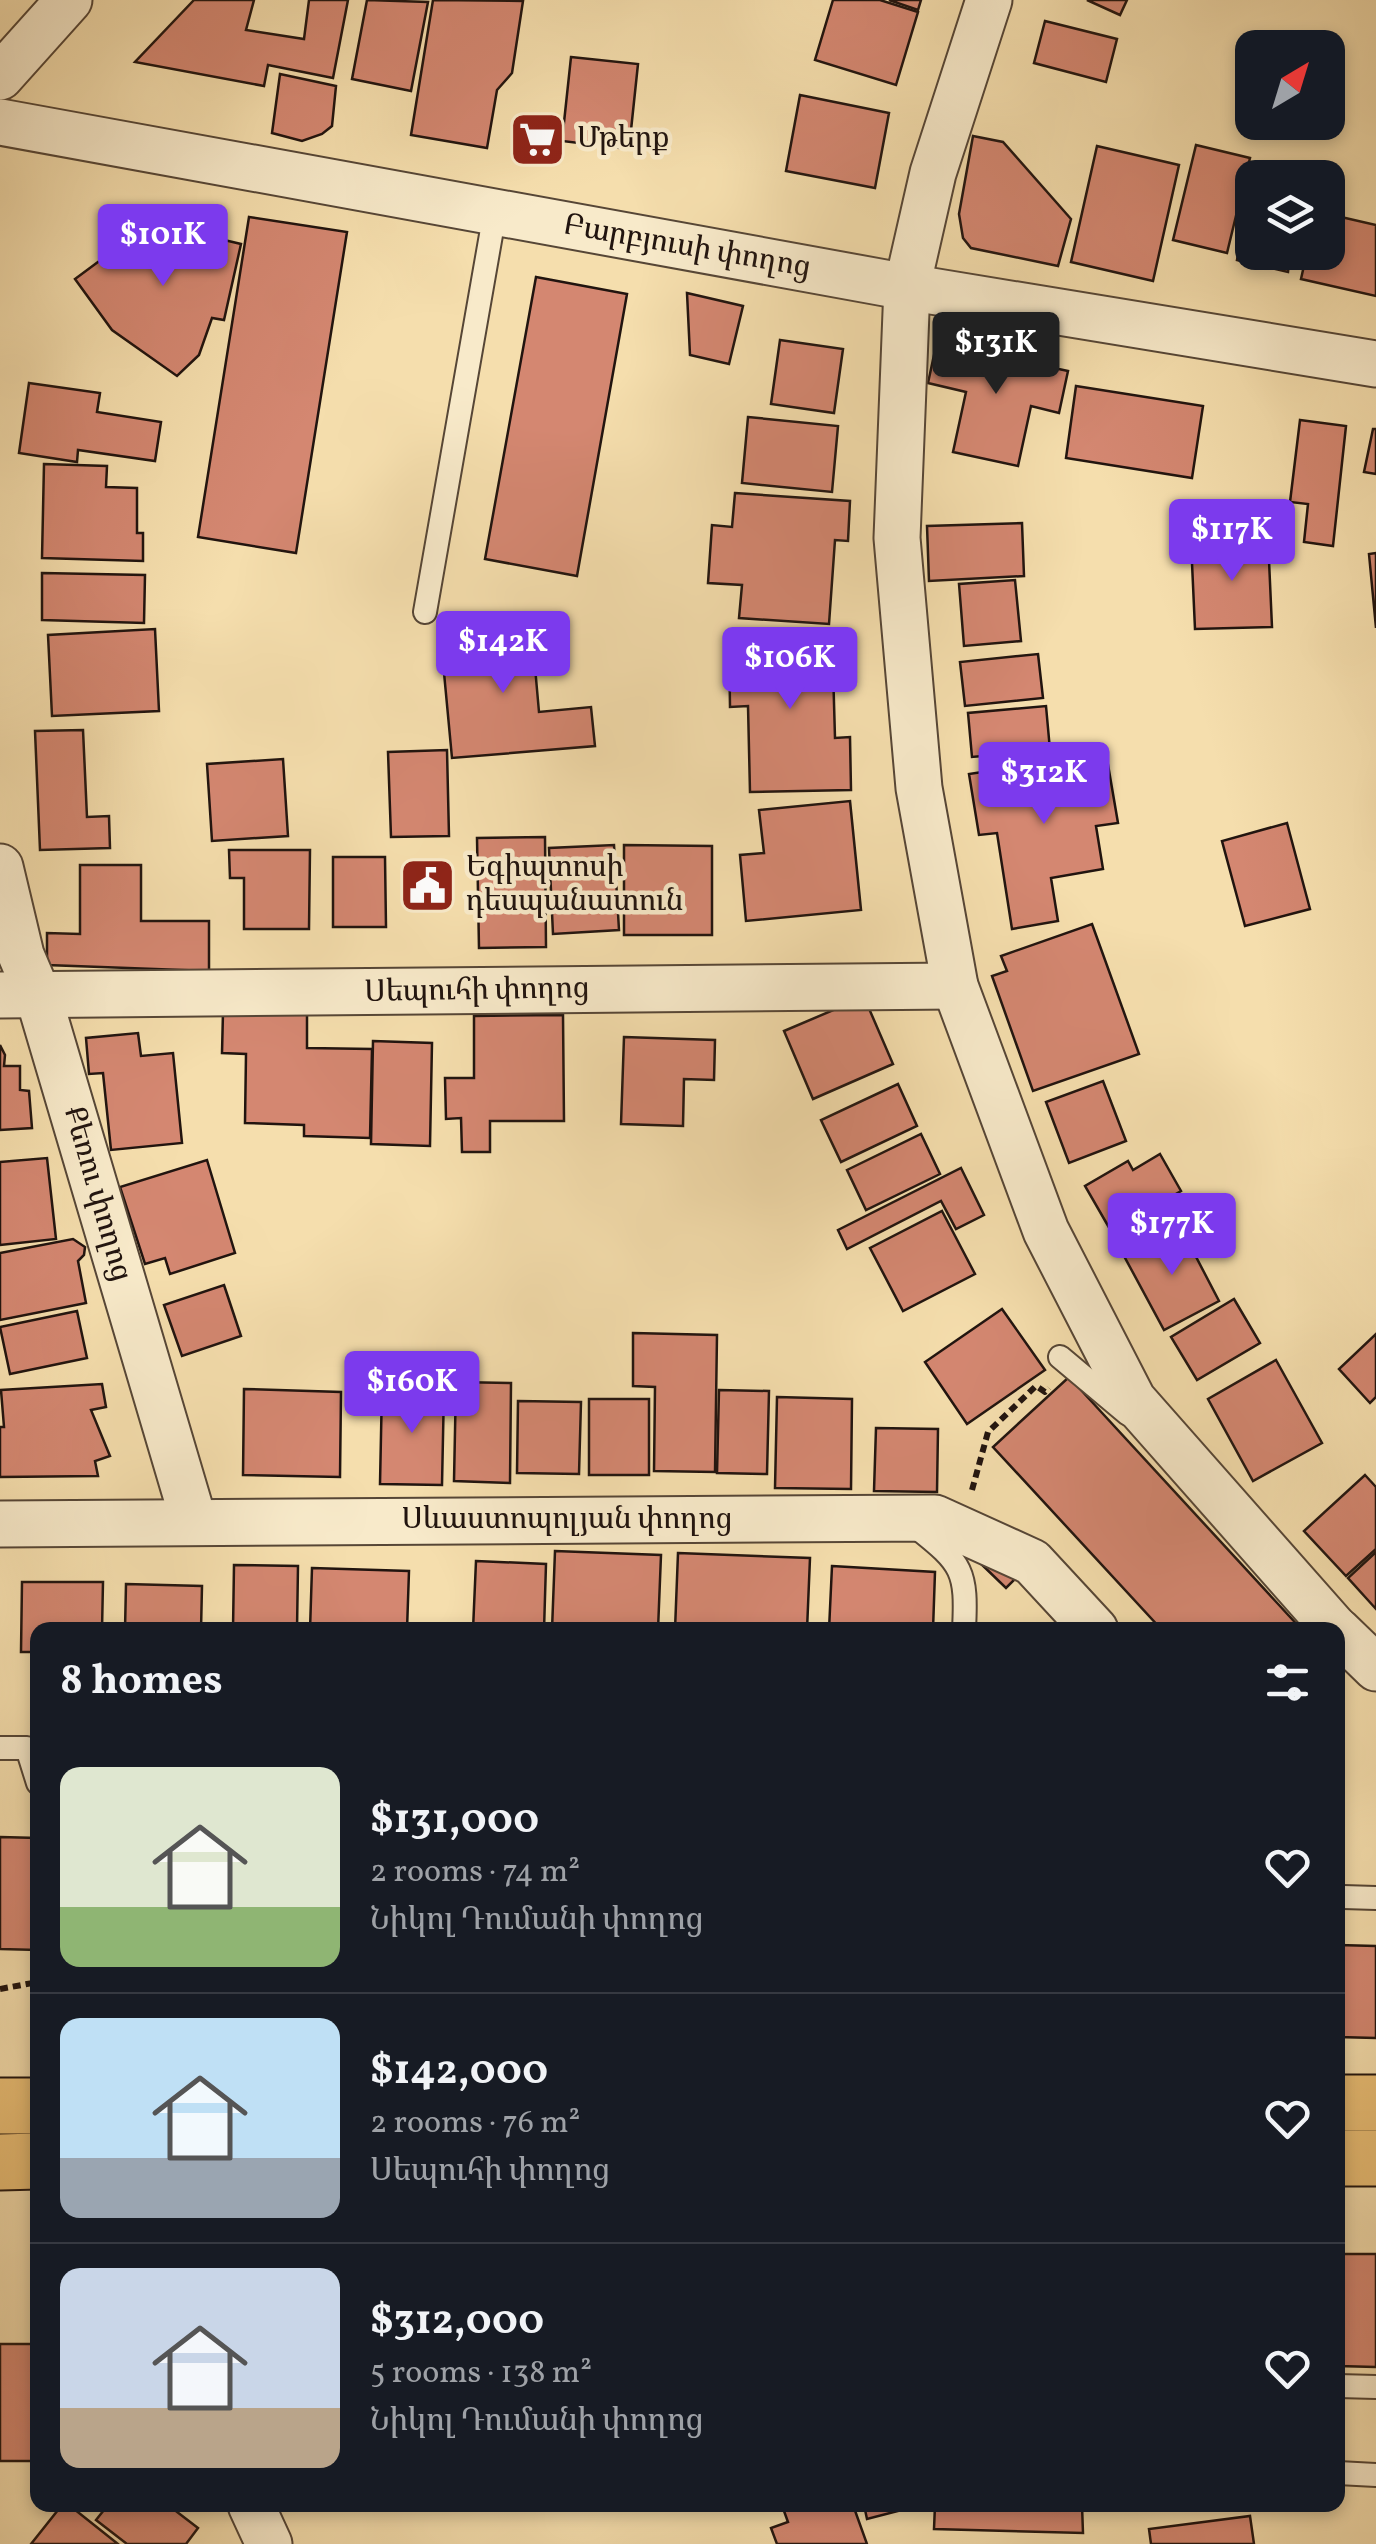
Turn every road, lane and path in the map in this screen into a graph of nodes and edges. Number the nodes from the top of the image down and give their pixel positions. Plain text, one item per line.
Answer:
1 (69, 0) edge
2 (988, 0) edge
3 (0, 77) edge
4 (0, 122) edge
5 (495, 212) junction
6 (907, 288) junction
7 (1376, 364) edge
8 (426, 612) dead end
9 (0, 867) edge
10 (954, 986) junction
11 (19, 995) edge
12 (1060, 1357) dead end
13 (1054, 1381) dead end
14 (982, 1449) dead end
15 (1196, 1471) junction
16 (906, 1518) junction
17 (194, 1522) junction
18 (0, 1524) edge
19 (964, 1622) edge
20 (1088, 1622) edge
21 (1329, 1622) edge
22 (1345, 1639) edge
23 (1376, 1668) edge
24 (0, 1748) edge
25 (30, 1758) edge
26 (1345, 1897) edge
27 (1376, 1898) edge
28 (30, 1983) edge
29 (0, 1989) edge
30 (1345, 2103) edge
31 (1376, 2103) edge
32 (0, 2106) edge
33 (30, 2106) edge
34 (1345, 2158) edge
35 (1376, 2158) edge
36 (30, 2161) edge
37 (0, 2162) edge
38 (1345, 2386) edge
39 (1376, 2386) edge
40 (1345, 2473) edge
41 (1376, 2475) edge
42 (254, 2512) edge
43 (269, 2544) edge

1 - 3 street
2 - 6 street
4 - 5 street, Բարբյուսի փողոց
5 - 6 street, Բարբյուսի փողոց
5 - 8 lane
6 - 7 street, Բարբյուսի փողոց
6 - 10 street
9 - 11 street, Քեռու փողոց
10 - 11 street, Սեպուհի փողոց
10 - 15 street
11 - 17 street, Քեռու փողոց
12 - 15 lane
13 - 14 path
15 - 21 street
16 - 17 street, Սևաստոպոլյան փողոց
16 - 19 lane
16 - 20 street, Սևաստոպոլյան փողոց
17 - 18 street, Սևաստոպոլյան փողոց
22 - 23 street
24 - 25 lane
26 - 27 lane
28 - 29 path
30 - 31 main road
32 - 33 main road
34 - 35 main road
36 - 37 main road
38 - 39 lane
40 - 41 lane
42 - 43 street

